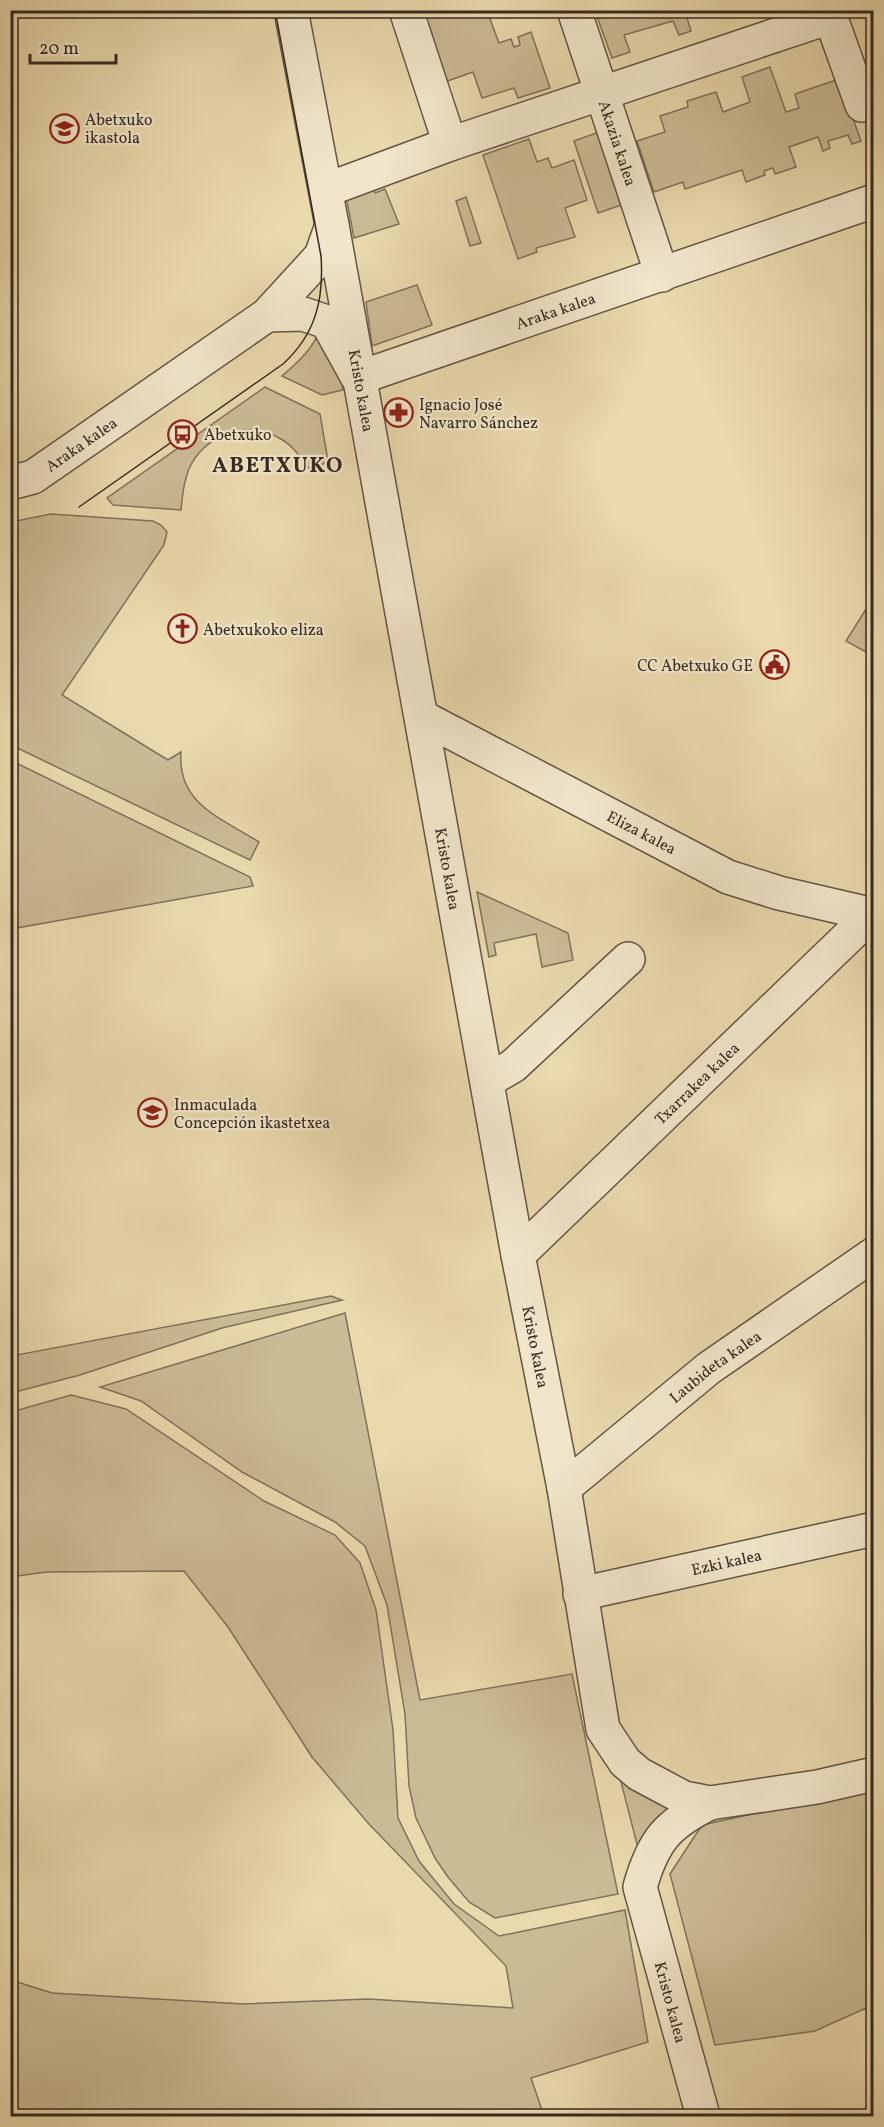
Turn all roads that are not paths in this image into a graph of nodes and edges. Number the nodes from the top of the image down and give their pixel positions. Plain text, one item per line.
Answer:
1 (291, 10) edge
2 (405, 10) edge
3 (574, 10) edge
4 (829, 14) edge
5 (603, 93) junction
6 (862, 105) dead end
7 (450, 144) junction
8 (326, 190) junction
9 (873, 201) edge
10 (332, 225) junction
11 (662, 275) junction
12 (267, 315) junction
13 (358, 378) junction
14 (10, 483) edge
15 (422, 717) junction
16 (873, 914) edge
17 (628, 959) dead end
18 (487, 1081) junction
19 (873, 1254) edge
20 (518, 1255) junction
21 (564, 1488) junction
22 (873, 1529) edge
23 (580, 1594) junction
24 (873, 1774) edge
25 (710, 1803) junction
26 (703, 2116) edge

1 - 8 street, Kristo kalea
2 - 7 street
3 - 5 street, Akazia kalea
4 - 5 street
4 - 6 street
5 - 7 street
5 - 11 street, Akazia kalea
7 - 8 street
8 - 10 street, Kristo kalea
9 - 11 street, Araka kalea
10 - 12 street, Araka kalea
10 - 13 street, Kristo kalea
11 - 13 street, Araka kalea
12 - 13 street
12 - 14 street, Araka kalea
13 - 15 street, Kristo kalea
15 - 16 street, Eliza kalea
15 - 18 street, Kristo kalea
16 - 20 street, Txarrakea kalea
17 - 18 street
18 - 20 street, Kristo kalea
19 - 21 street, Laubideta kalea
20 - 21 street, Kristo kalea
21 - 23 street, Kristo kalea
22 - 23 street, Ezki kalea
23 - 25 street, Kristo kalea
24 - 25 street
25 - 26 street, Kristo kalea

